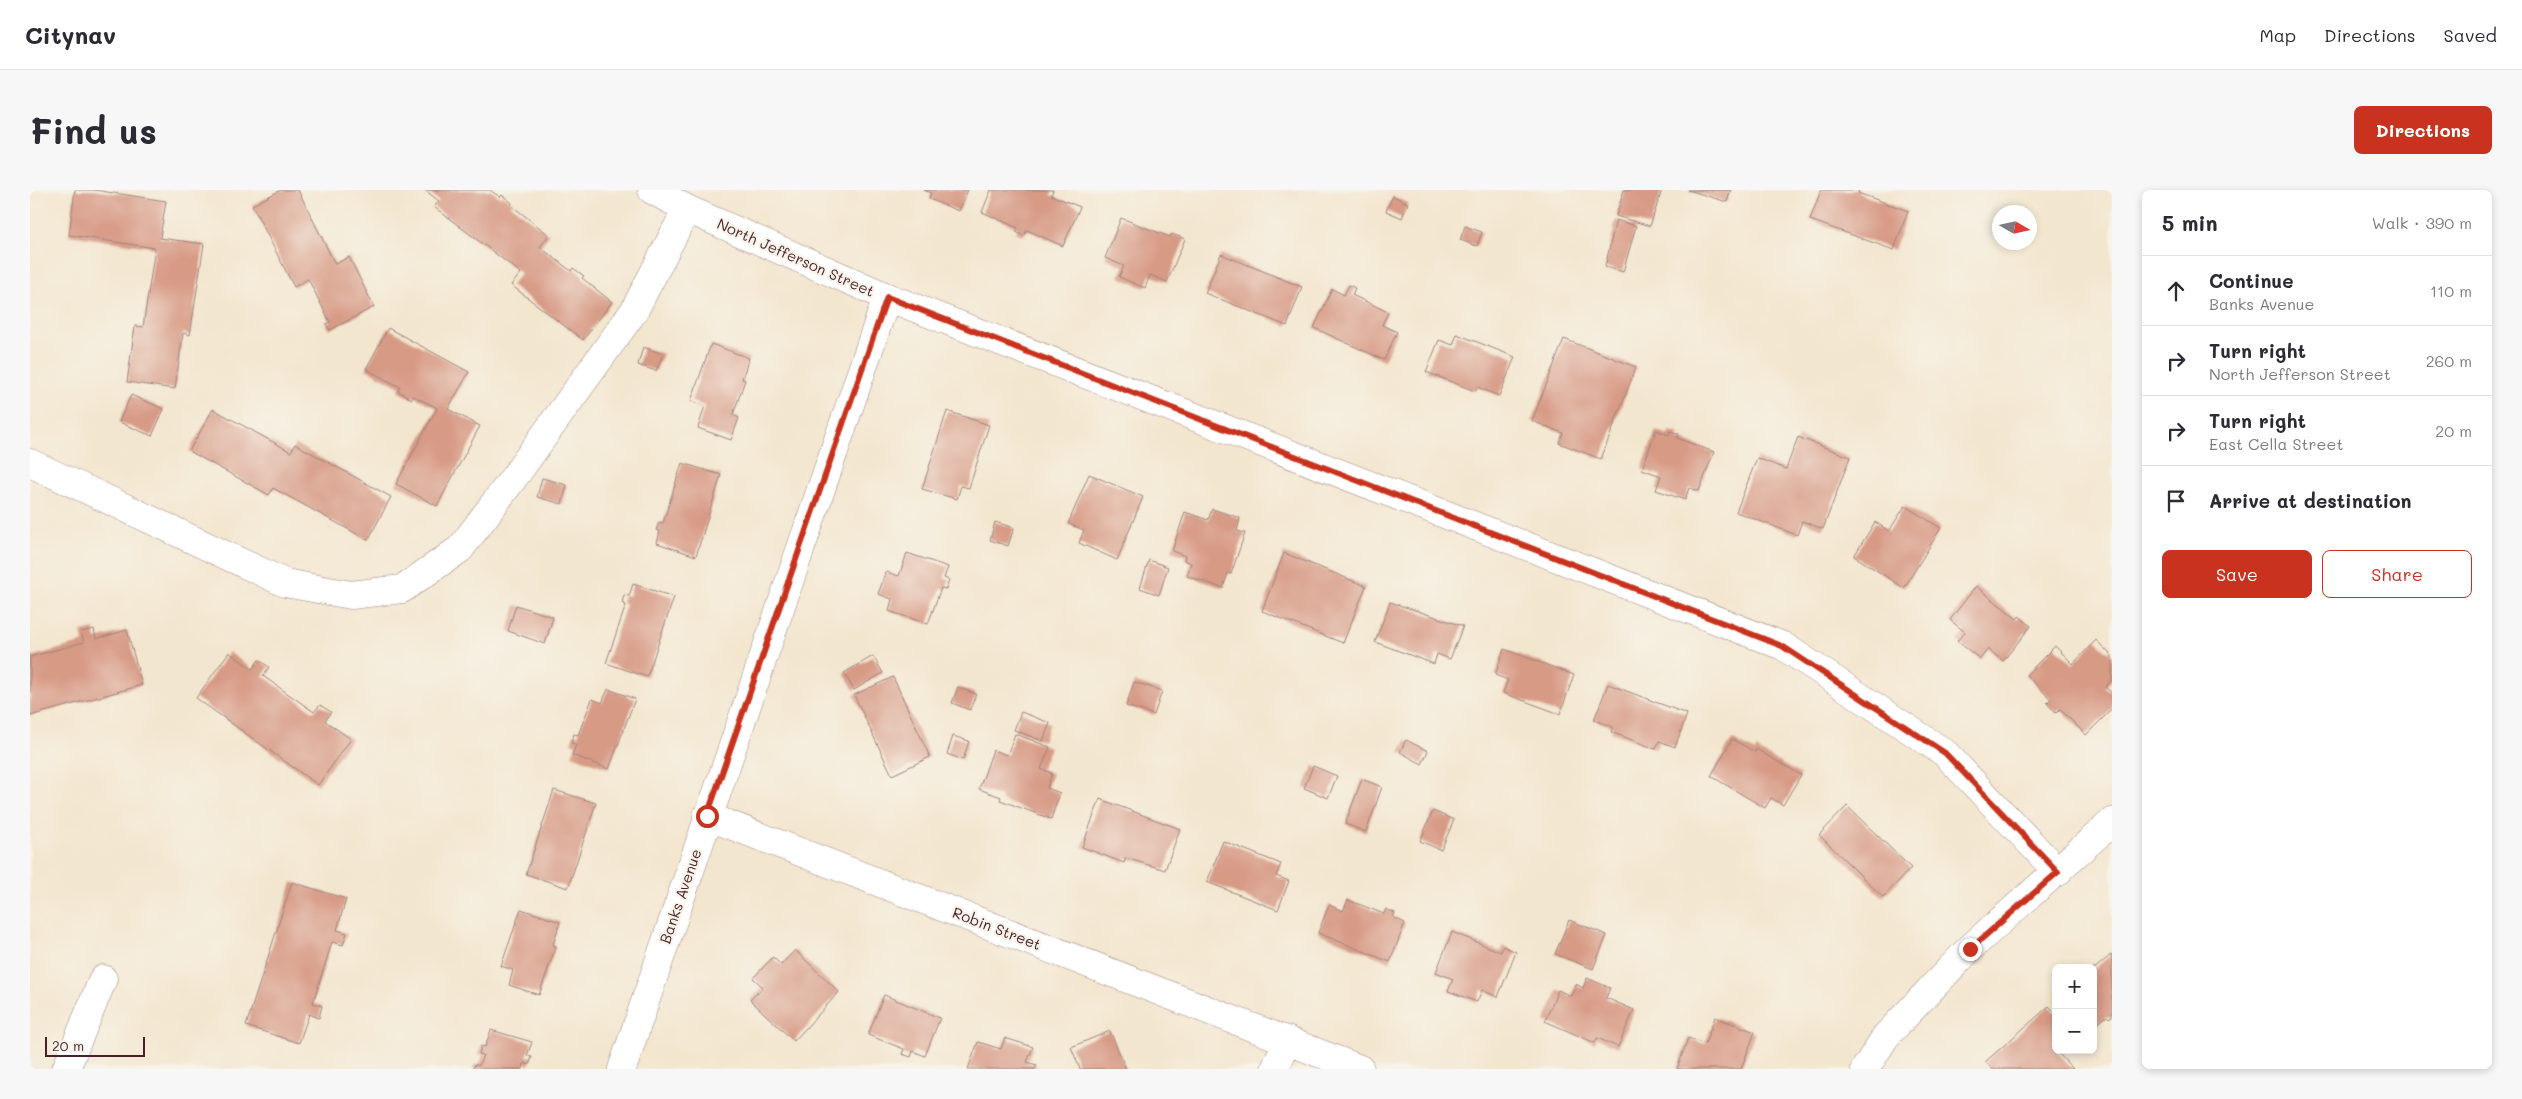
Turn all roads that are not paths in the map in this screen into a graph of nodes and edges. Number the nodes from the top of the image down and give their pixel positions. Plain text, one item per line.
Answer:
1 (652, 190) edge
2 (687, 209) junction
3 (887, 297) junction
4 (30, 463) edge
5 (707, 816) junction
6 (2112, 822) edge
7 (2058, 872) junction
8 (103, 979) dead end
9 (1286, 1040) junction
10 (66, 1069) edge
11 (622, 1069) edge
12 (1276, 1069) edge
13 (1360, 1069) edge
14 (1865, 1069) edge

1 - 2 street, North Jefferson Street
2 - 3 street, North Jefferson Street
2 - 4 street
3 - 5 street, Banks Avenue
3 - 7 street, North Jefferson Street
5 - 9 street, Robin Street
5 - 11 street, Banks Avenue
6 - 7 street
7 - 14 street
8 - 10 street
9 - 12 street
9 - 13 street, Robin Street

